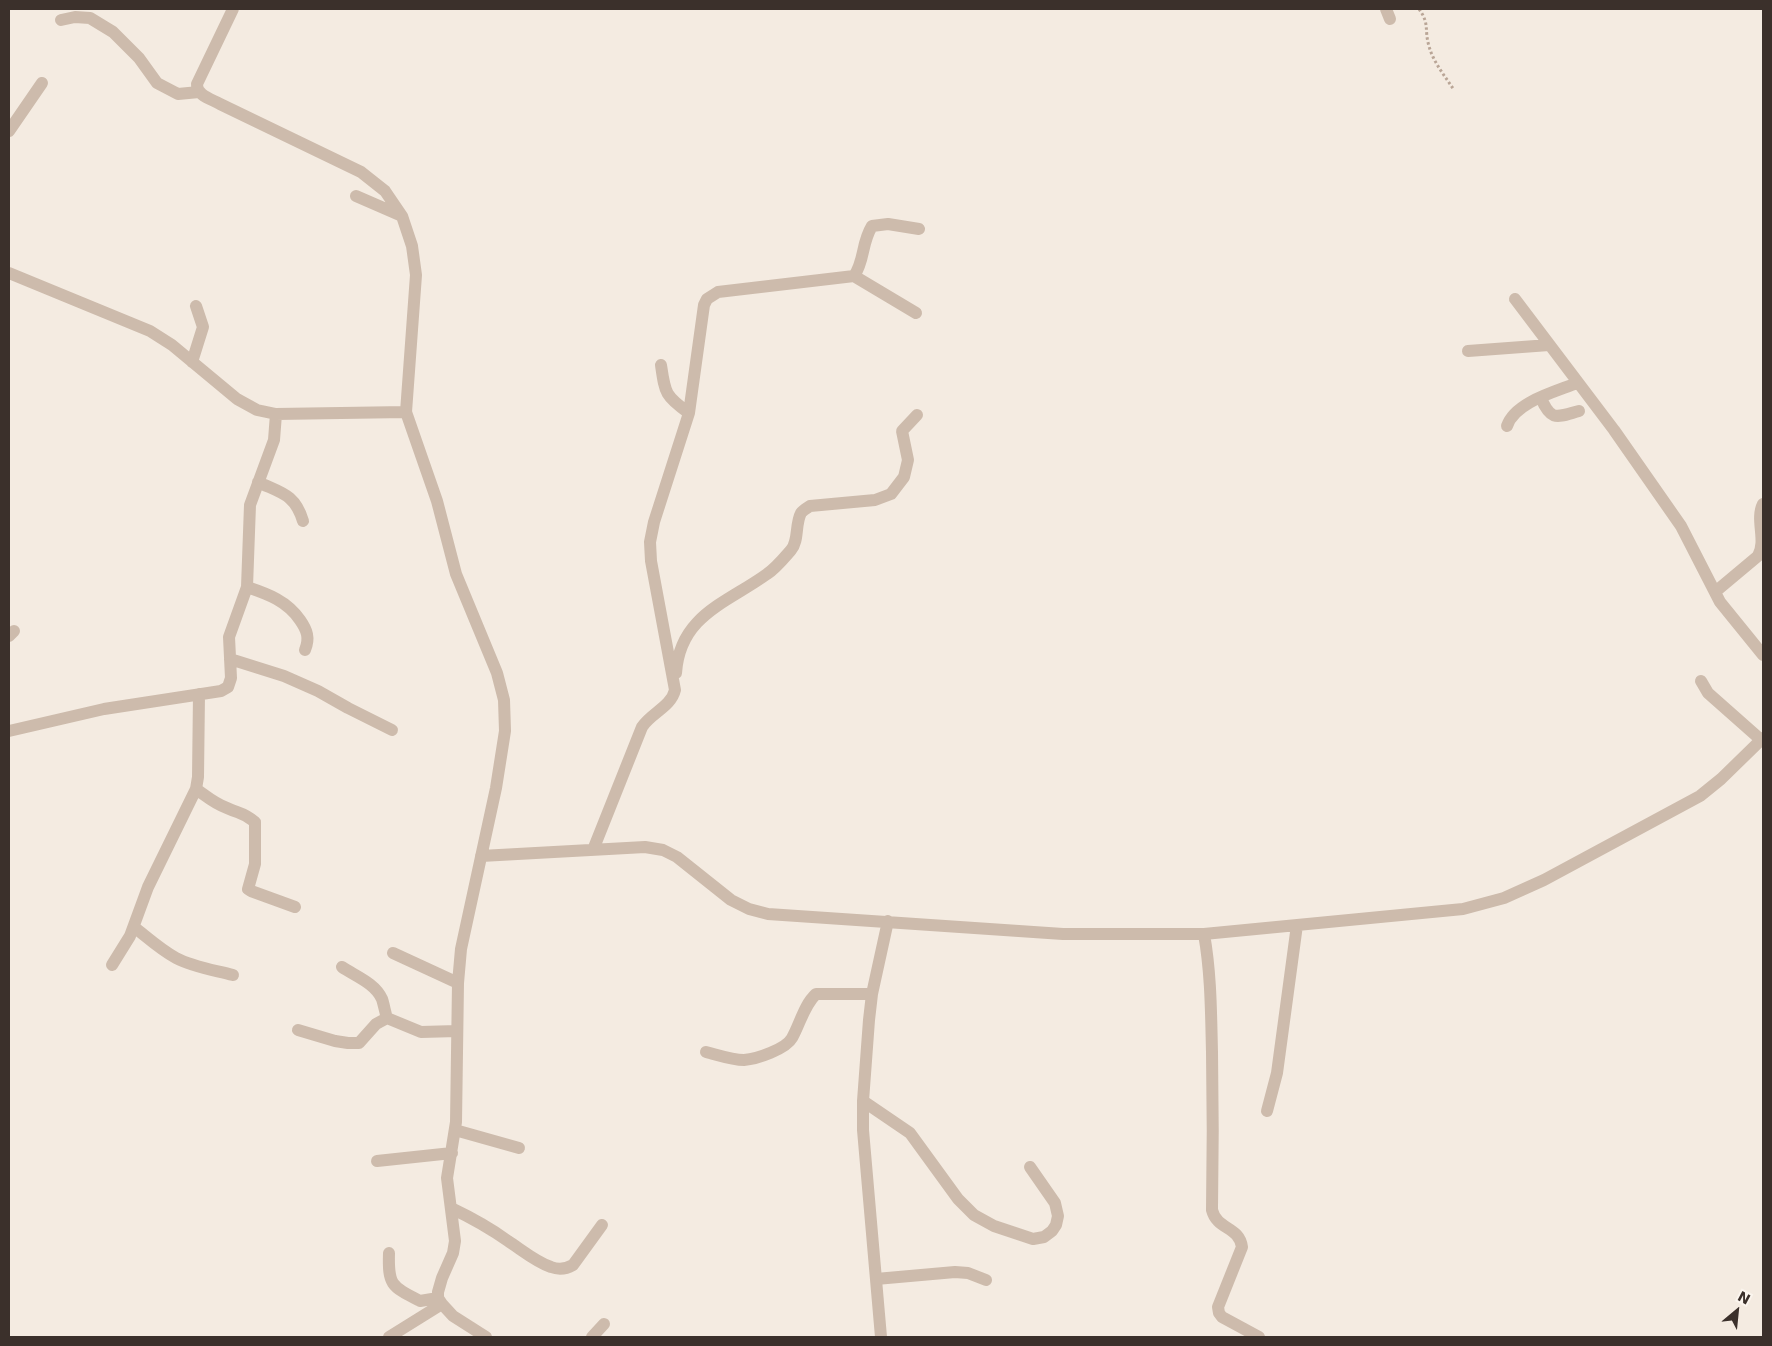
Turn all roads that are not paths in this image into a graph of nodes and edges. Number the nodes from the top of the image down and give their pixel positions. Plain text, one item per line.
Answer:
1 (233, 9) edge
2 (61, 20) dead end
3 (42, 83) dead end
4 (199, 92) junction
5 (9, 131) edge
6 (356, 196) dead end
7 (402, 216) junction
8 (919, 229) dead end
9 (9, 273) edge
10 (854, 276) junction
11 (1515, 299) dead end
12 (196, 306) dead end
13 (916, 313) dead end
14 (1549, 344) junction
15 (1468, 351) dead end
16 (192, 362) junction
17 (661, 365) dead end
18 (1577, 383) junction
19 (1541, 398) junction
20 (1579, 411) dead end
21 (406, 412) junction
22 (689, 413) junction
23 (276, 414) junction
24 (917, 415) dead end
25 (1507, 426) dead end
26 (258, 482) junction
27 (1763, 504) edge
28 (303, 521) dead end
29 (247, 587) junction
30 (1715, 592) junction
31 (305, 650) dead end
32 (1763, 655) edge
33 (230, 659) junction
34 (1701, 681) dead end
35 (675, 690) junction
36 (199, 694) junction
37 (392, 730) dead end
38 (9, 731) edge
39 (1762, 738) edge
40 (196, 789) junction
41 (593, 850) junction
42 (481, 856) junction
43 (295, 906) dead end
44 (888, 922) junction
45 (1297, 925) junction
46 (134, 927) junction
47 (1204, 934) junction
48 (393, 953) dead end
49 (112, 965) dead end
50 (342, 967) dead end
51 (233, 975) dead end
52 (458, 983) junction
53 (872, 994) junction
54 (387, 1018) junction
55 (298, 1030) dead end
56 (457, 1031) junction
57 (706, 1052) dead end
58 (863, 1101) junction
59 (1267, 1111) dead end
60 (455, 1130) junction
61 (519, 1148) dead end
62 (452, 1153) junction
63 (377, 1161) dead end
64 (1030, 1167) dead end
65 (451, 1208) junction
66 (602, 1225) dead end
67 (390, 1252) dead end
68 (876, 1279) junction
69 (986, 1280) dead end
70 (440, 1301) junction
71 (604, 1324) dead end
72 (388, 1337) edge
73 (486, 1337) edge
74 (592, 1337) edge
75 (881, 1337) edge
76 (1259, 1337) edge

1 - 4 street
2 - 4 street
3 - 5 street
4 - 7 street
6 - 7 street
7 - 21 street
8 - 10 street
9 - 16 street
10 - 13 street
10 - 22 street
11 - 14 street
12 - 16 street
14 - 15 street
14 - 18 street
16 - 23 street
17 - 22 street
18 - 19 street
18 - 30 street
19 - 20 street
19 - 25 street
21 - 23 street
21 - 42 street
22 - 35 street
23 - 26 street
24 - 35 street
26 - 28 street
26 - 29 street
27 - 30 street
29 - 31 street
29 - 33 street
30 - 32 street
33 - 36 street
33 - 37 street
34 - 39 street
35 - 41 street
36 - 38 street
36 - 40 street
39 - 45 street
40 - 43 street
40 - 46 street
41 - 42 street
41 - 44 street
42 - 52 street
44 - 47 street
44 - 53 street
45 - 47 street
45 - 59 street
46 - 49 street
46 - 51 street
47 - 76 street
48 - 52 street
50 - 54 street
52 - 56 street
53 - 57 street
53 - 58 street
54 - 55 street
54 - 56 street
56 - 60 street
58 - 64 street
58 - 68 street
60 - 61 street
60 - 62 street
62 - 63 street
62 - 65 street
65 - 66 street
65 - 70 street
67 - 70 street
68 - 69 street
68 - 75 street
70 - 72 street
70 - 73 street
71 - 74 street

